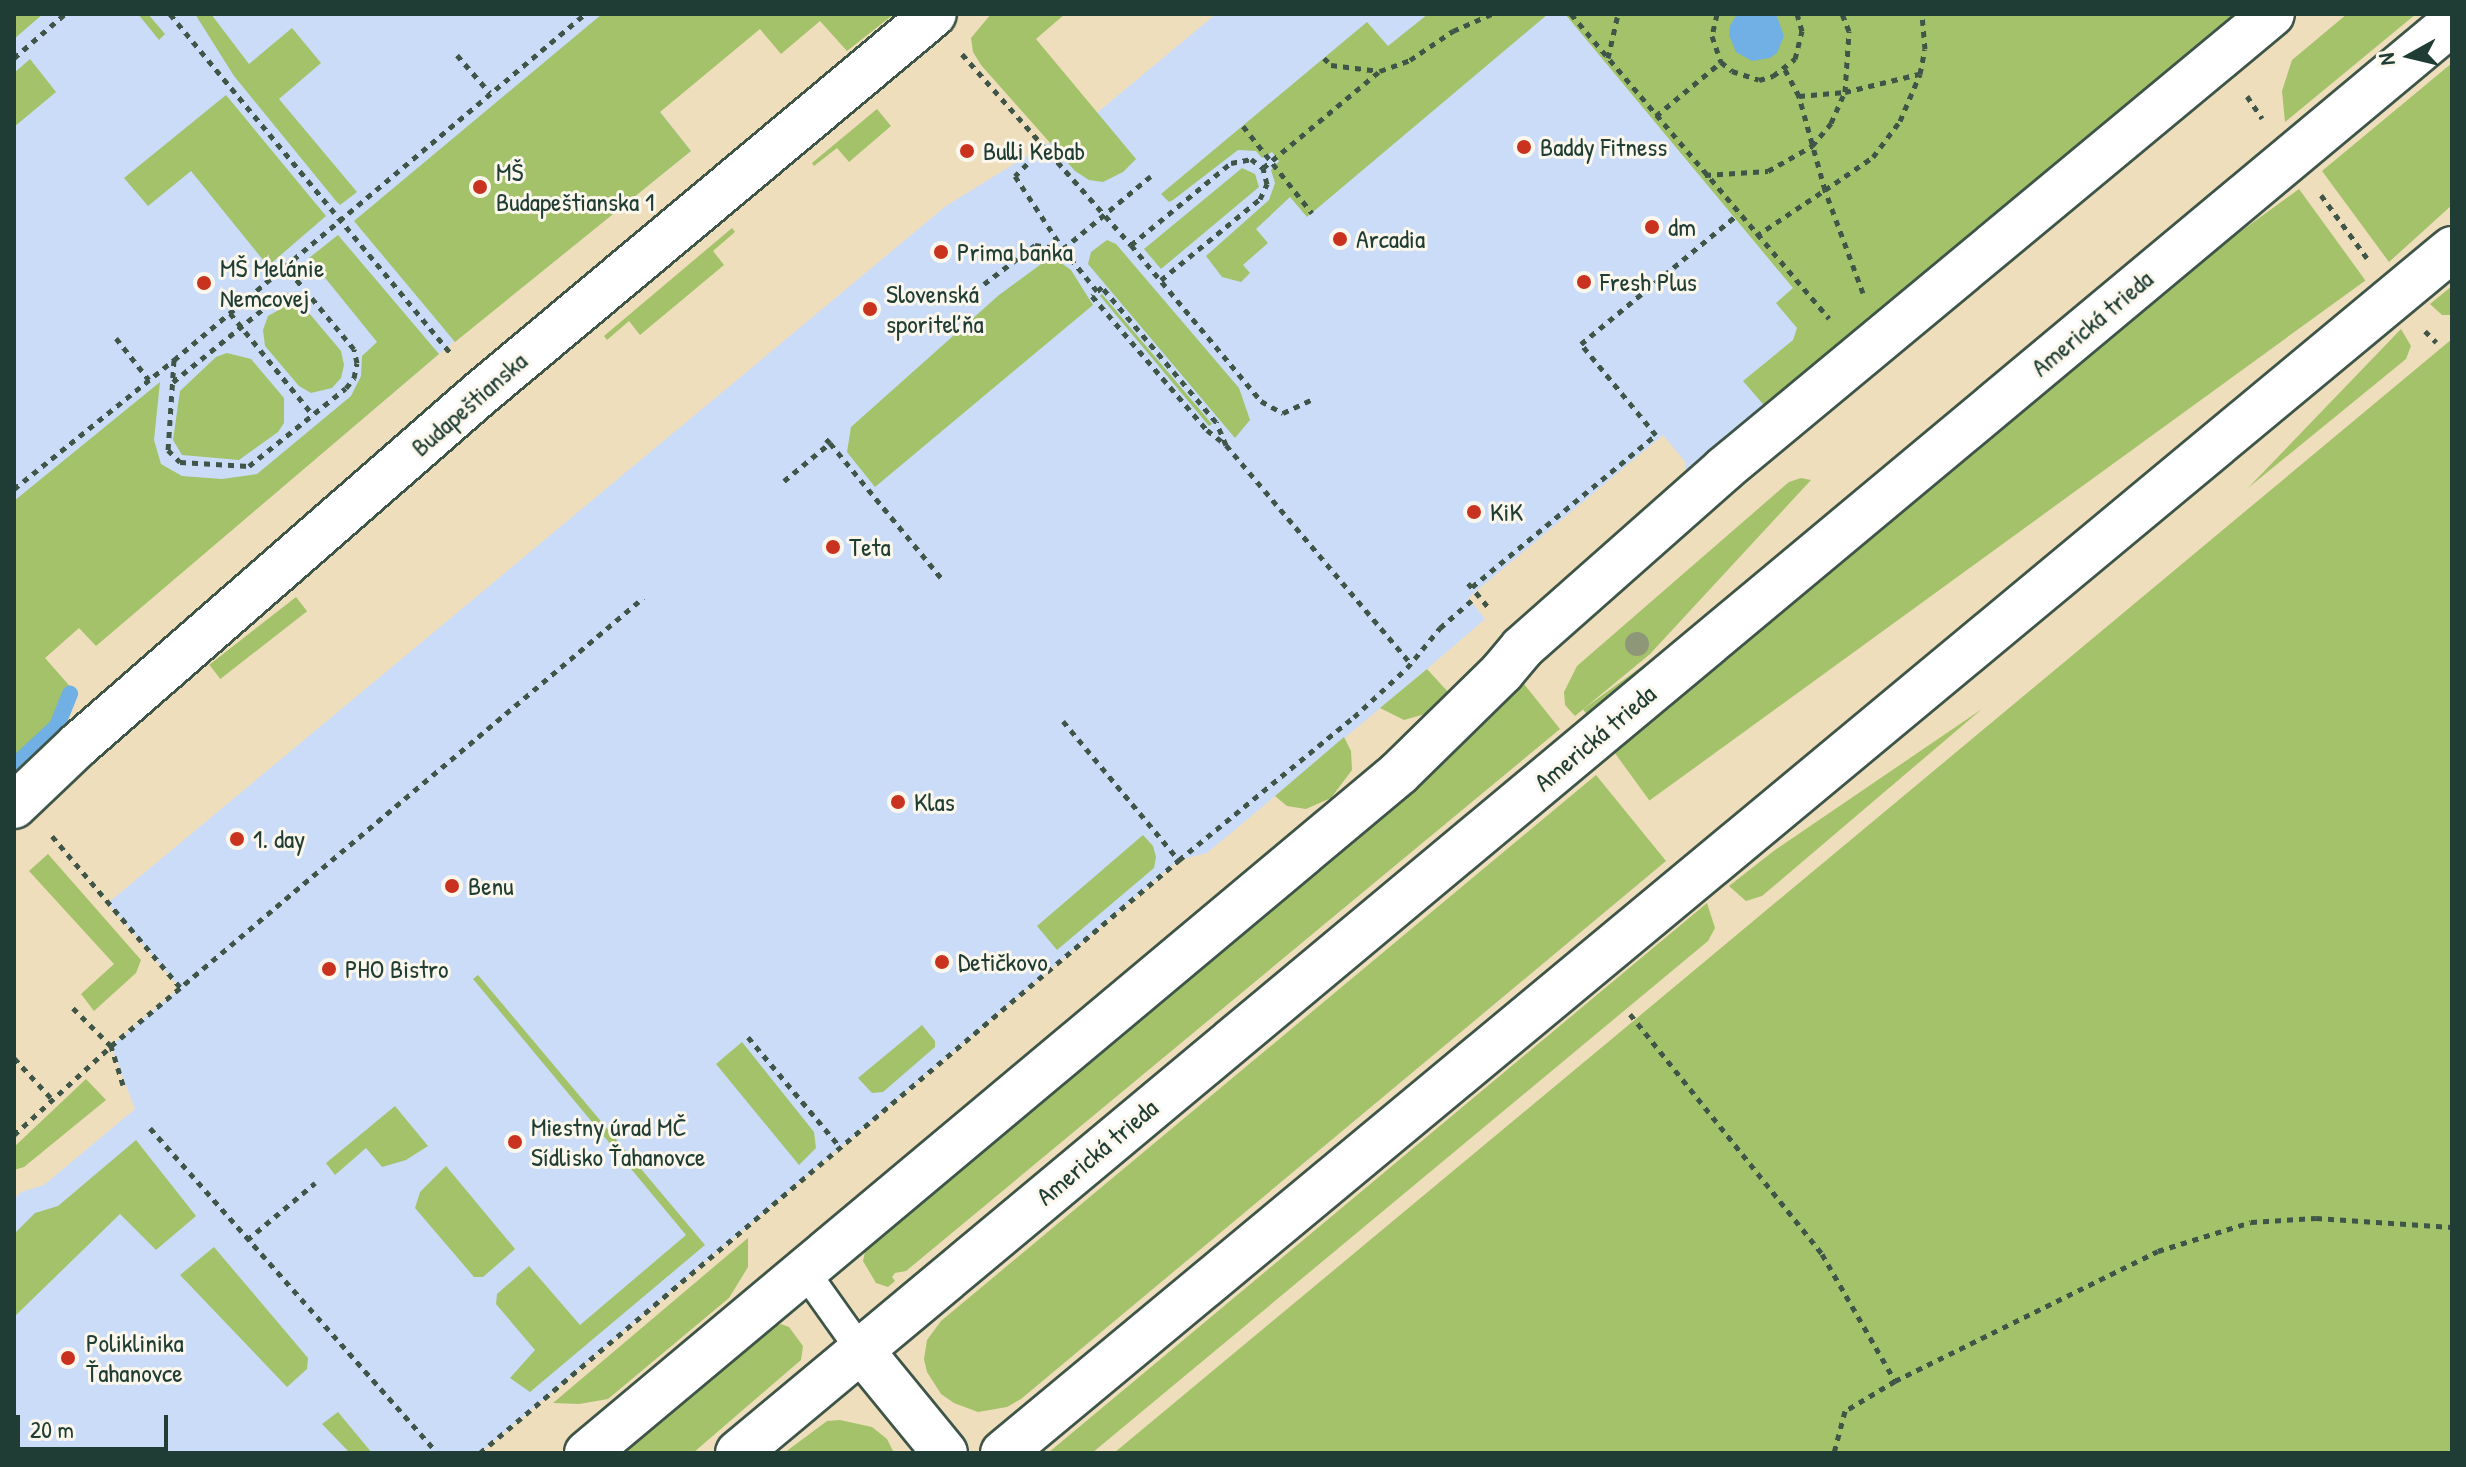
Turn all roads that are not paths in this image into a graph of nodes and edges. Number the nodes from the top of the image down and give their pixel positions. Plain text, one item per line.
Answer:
1 (2272, 14) edge
2 (932, 16) edge
3 (2452, 23) edge
4 (2452, 249) edge
5 (28, 815) edge
6 (803, 1269) junction
7 (860, 1349) junction
8 (587, 1453) edge
9 (738, 1453) edge
10 (945, 1453) edge
11 (1003, 1453) edge

1 - 6 street
2 - 5 street, Budapeštianska
3 - 7 street, Americká trieda
4 - 11 street
6 - 7 lane
6 - 8 street
7 - 9 street, Americká trieda
7 - 10 street

